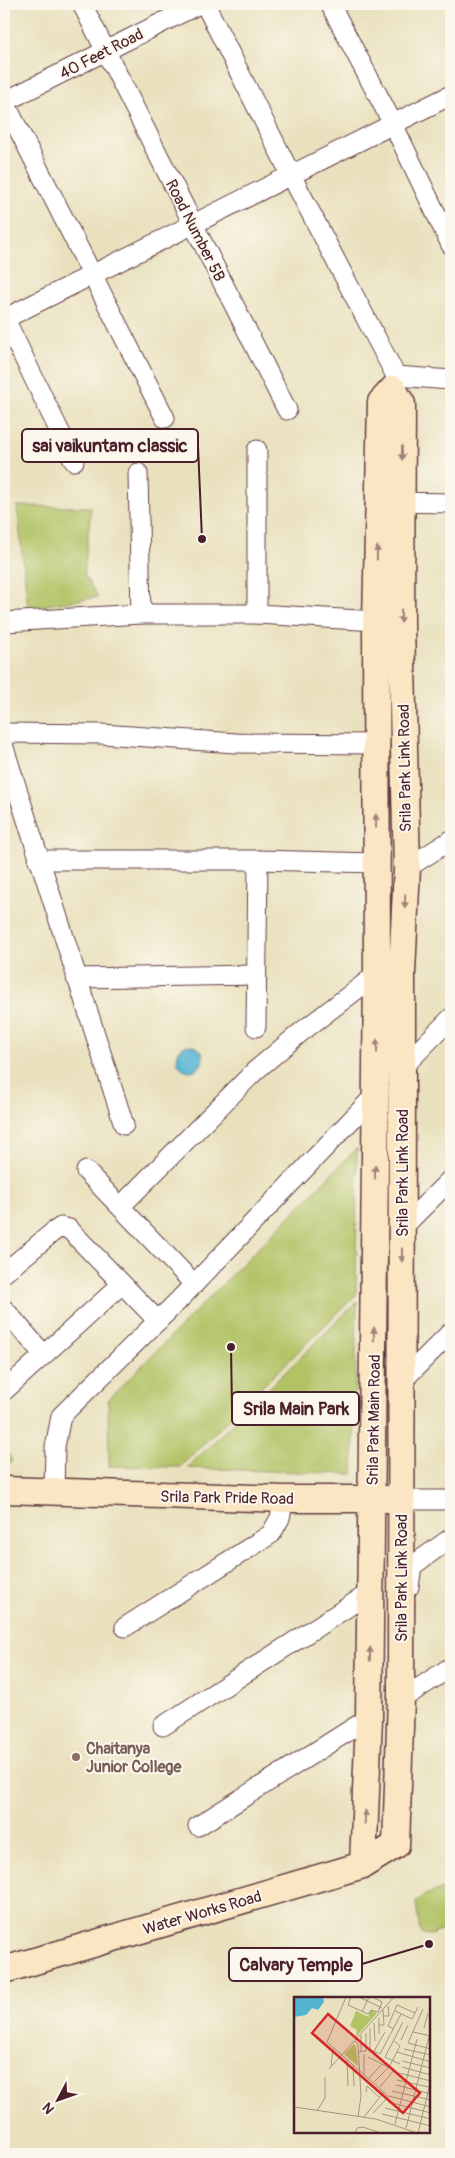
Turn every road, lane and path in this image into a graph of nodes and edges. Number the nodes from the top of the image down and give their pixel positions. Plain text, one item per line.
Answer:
1 (82, 4) edge
2 (199, 4) edge
3 (205, 4) edge
4 (330, 4) edge
5 (106, 51) junction
6 (451, 95) edge
7 (4, 102) edge
8 (393, 124) junction
9 (291, 175) junction
10 (193, 224) junction
11 (451, 245) edge
12 (92, 275) junction
13 (4, 318) edge
14 (451, 380) edge
15 (395, 383) junction
16 (286, 410) dead end
17 (165, 418) dead end
18 (257, 450) dead end
19 (74, 461) dead end
20 (138, 473) dead end
21 (390, 502) junction
22 (451, 502) edge
23 (141, 614) junction
24 (257, 614) junction
25 (376, 621) junction
26 (4, 622) edge
27 (4, 733) edge
28 (375, 744) junction
29 (4, 748) edge
30 (451, 840) edge
31 (38, 860) junction
32 (258, 860) junction
33 (376, 863) junction
34 (407, 868) junction
35 (390, 973) junction
36 (256, 975) junction
37 (76, 978) junction
38 (449, 1025) edge
39 (256, 1027) dead end
40 (402, 1068) junction
41 (376, 1095) junction
42 (124, 1125) dead end
43 (86, 1171) dead end
44 (451, 1179) edge
45 (120, 1206) junction
46 (402, 1228) junction
47 (4, 1273) edge
48 (122, 1284) junction
49 (193, 1284) junction
50 (4, 1309) edge
51 (158, 1321) junction
52 (451, 1332) edge
53 (44, 1354) junction
54 (402, 1382) junction
55 (4, 1391) edge
56 (4, 1490) edge
57 (54, 1492) junction
58 (284, 1499) junction
59 (372, 1499) junction
60 (401, 1500) junction
61 (451, 1500) edge
62 (451, 1538) edge
63 (371, 1592) junction
64 (125, 1626) dead end
65 (451, 1668) edge
66 (370, 1718) junction
67 (163, 1726) dead end
68 (198, 1826) dead end
69 (396, 1845) joint
70 (363, 1865) junction
71 (4, 1970) edge

1 - 5 street, Road Number 5B
2 - 5 street, 40 Feet Road
3 - 9 street
4 - 8 street
5 - 7 street, 40 Feet Road
5 - 10 street, Road Number 5B
6 - 8 street
7 - 12 street
8 - 9 street
8 - 11 street
9 - 10 street
9 - 15 street
10 - 12 street
10 - 16 street, Road Number 5B
12 - 13 street
12 - 17 street
13 - 19 street
14 - 15 street
15 - 21 street, Srila Park Link Road
18 - 24 street
20 - 23 street
21 - 22 street
25 -> 21 street, Srila Park Link Road
21 -> 34 street, Srila Park Link Road
23 - 24 street
23 - 26 street
24 - 25 street
25 - 28 street, Srila Park Link Road
27 - 28 street
33 -> 28 street, Srila Park Link Road
29 - 31 street
30 - 34 street
31 - 32 street
31 - 37 street
32 - 33 street
32 - 36 street
33 - 35 street, Srila Park Link Road
34 -> 35 street, Srila Park Link Road
35 - 40 street, Srila Park Link Road
41 -> 35 street, Srila Park Main Road
35 - 45 street
36 - 37 street
36 - 39 street
37 - 42 street
38 - 40 street
40 - 41 street
40 - 46 street, Srila Park Link Road
41 - 49 street
59 -> 41 street, Srila Park Main Road
43 - 45 street
44 - 46 street
45 - 49 street
46 -> 54 street, Srila Park Link Road
47 - 48 street
48 - 51 street
48 - 53 street
49 - 51 street
50 - 53 street
51 - 57 street
52 - 54 street
53 - 55 street
54 - 60 street, Srila Park Link Road
56 - 57 street, Srila Park Pride Road
57 - 58 street, Srila Park Pride Road
58 - 59 street, Srila Park Pride Road
58 - 64 street
59 - 60 street, Srila Park Pride Road
59 - 63 street, Srila Park Main Road
60 - 61 street, Srila Park Pride Road
60 - 69 street, Srila Park Link Road
62 - 65 street
66 -> 63 street, Srila Park Main Road
63 - 67 street
66 - 68 street
70 -> 66 street, Srila Park Main Road
69 - 70 street, Water Works Road
70 - 71 street, Water Works Road

